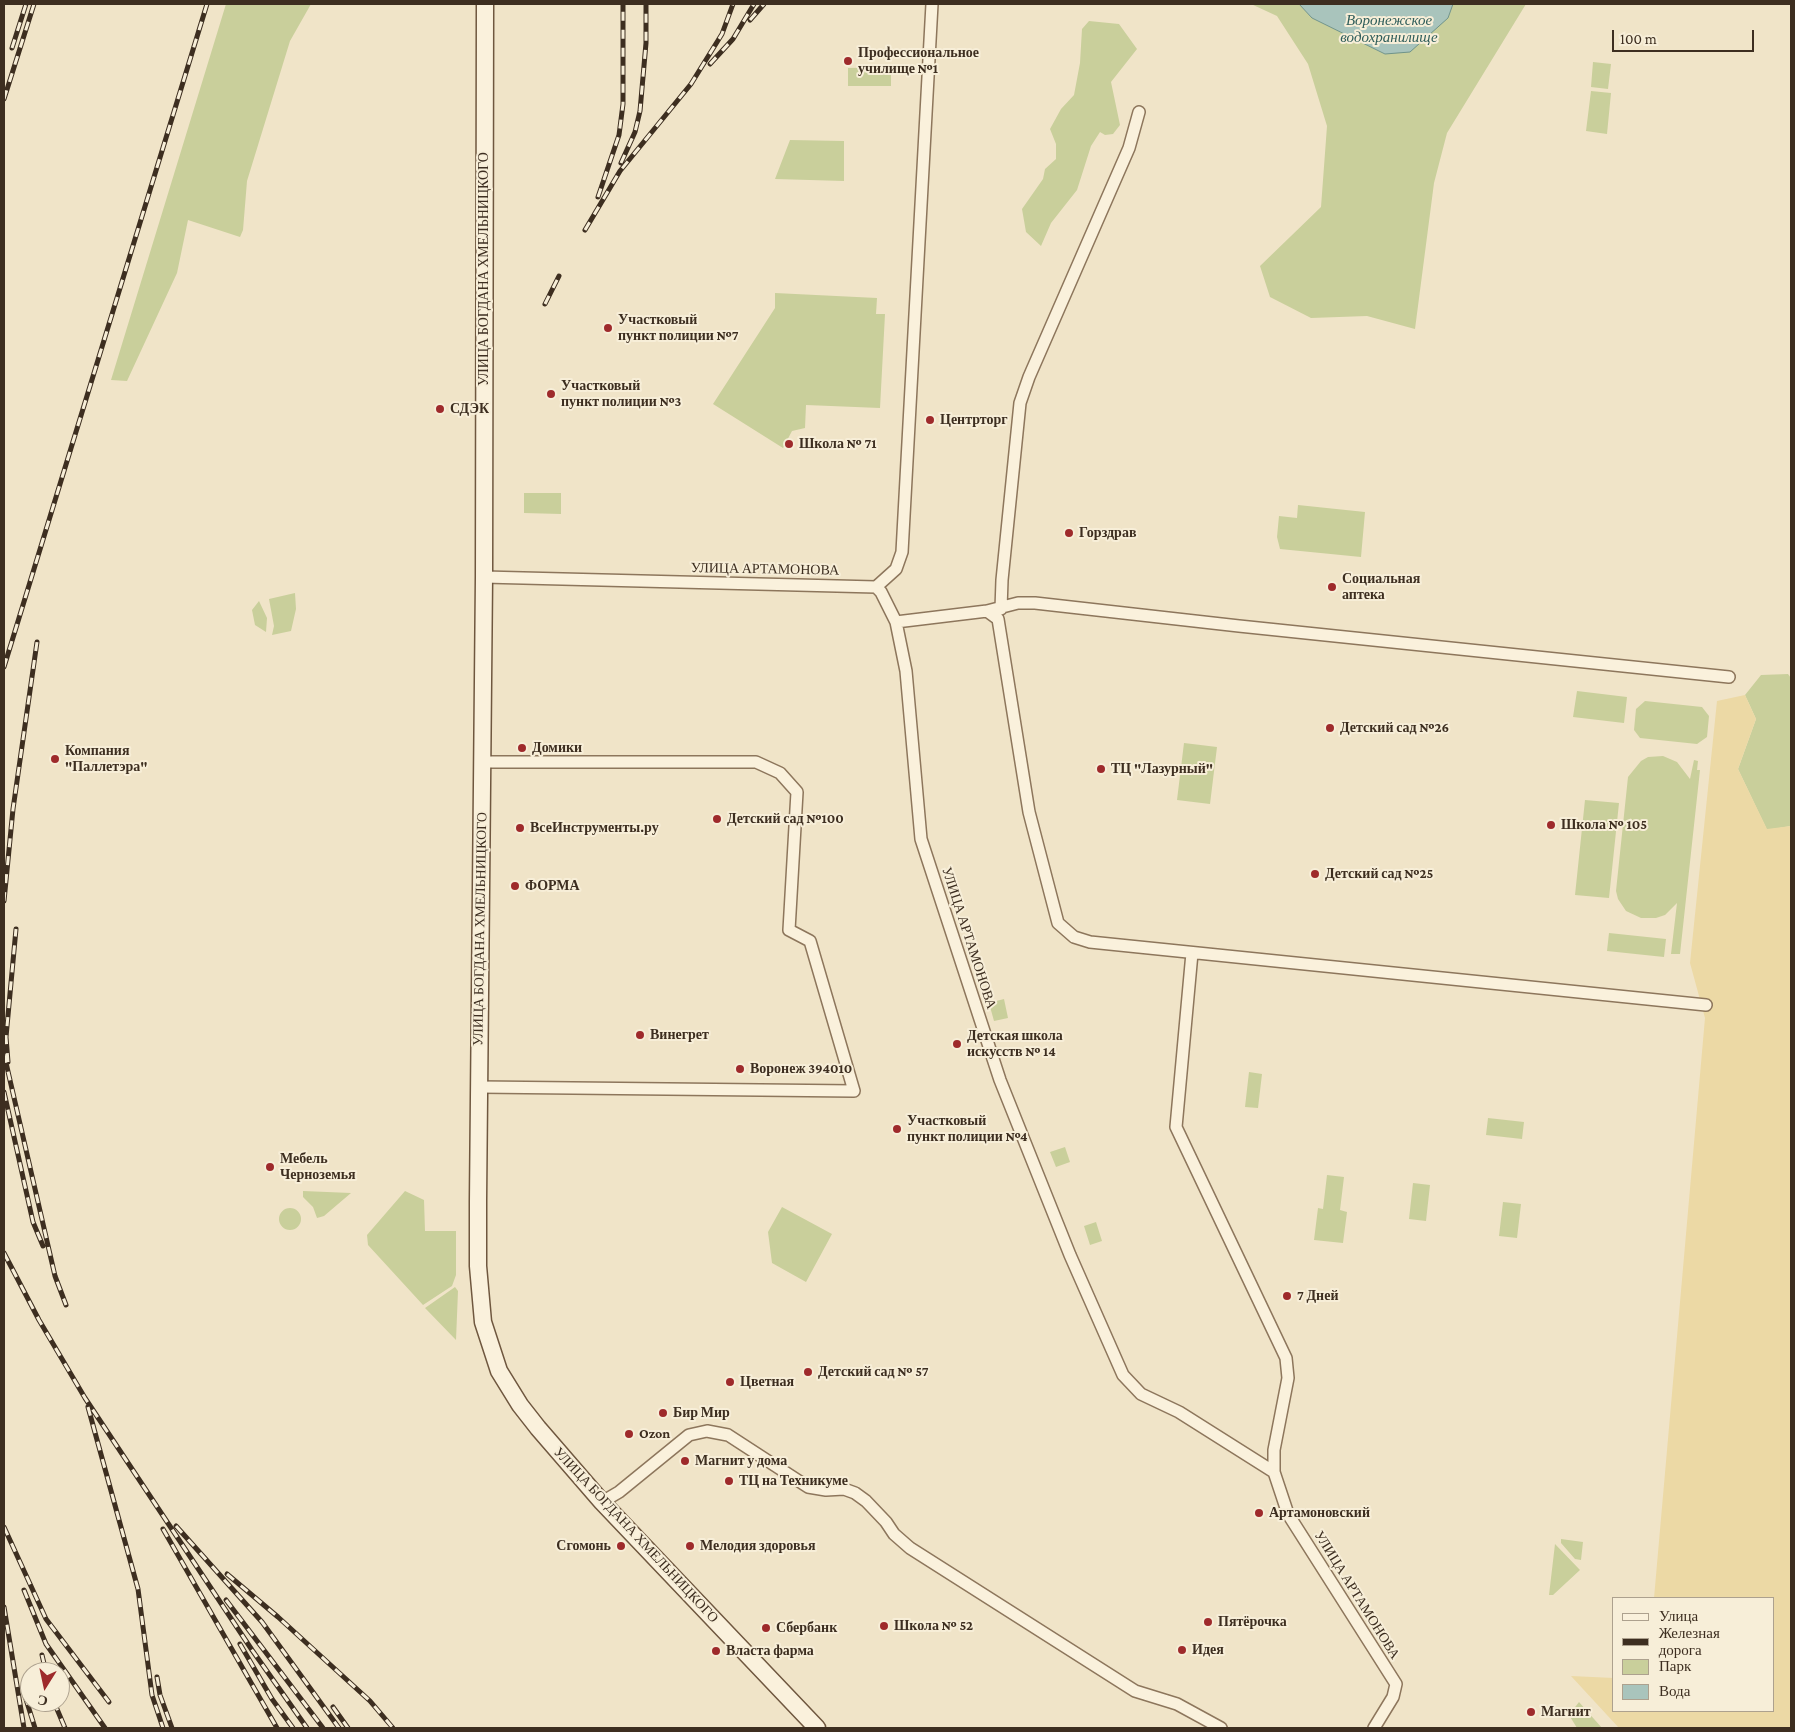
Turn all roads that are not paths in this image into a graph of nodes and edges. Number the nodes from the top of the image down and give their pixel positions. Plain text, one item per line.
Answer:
1 (485, 4) edge
2 (932, 4) edge
3 (1139, 112) dead end
4 (484, 577) junction
5 (876, 587) junction
6 (1002, 609) junction
7 (988, 611) junction
8 (896, 622) junction
9 (1729, 676) dead end
10 (482, 762) junction
11 (1192, 953) junction
12 (1706, 1005) dead end
13 (479, 1087) junction
14 (1274, 1472) junction
15 (602, 1502) junction
16 (817, 1728) edge
17 (1221, 1728) edge
18 (1374, 1728) edge

1 - 4 main road, УЛИЦА БОГДАНА ХМЕЛЬНИЦКОГО
2 - 5 street
3 - 6 street
4 - 5 street, УЛИЦА АРТАМОНОВА
4 - 10 main road, УЛИЦА БОГДАНА ХМЕЛЬНИЦКОГО
5 - 8 street, УЛИЦА АРТАМОНОВА
6 - 7 street
6 - 9 street
7 - 8 street
7 - 11 street
8 - 14 street, УЛИЦА АРТАМОНОВА
10 - 13 main road, УЛИЦА БОГДАНА ХМЕЛЬНИЦКОГО
10 - 13 street
11 - 12 street
11 - 14 street
13 - 15 main road, УЛИЦА БОГДАНА ХМЕЛЬНИЦКОГО
14 - 18 street, УЛИЦА АРТАМОНОВА
15 - 16 main road, УЛИЦА БОГДАНА ХМЕЛЬНИЦКОГО
15 - 17 street

